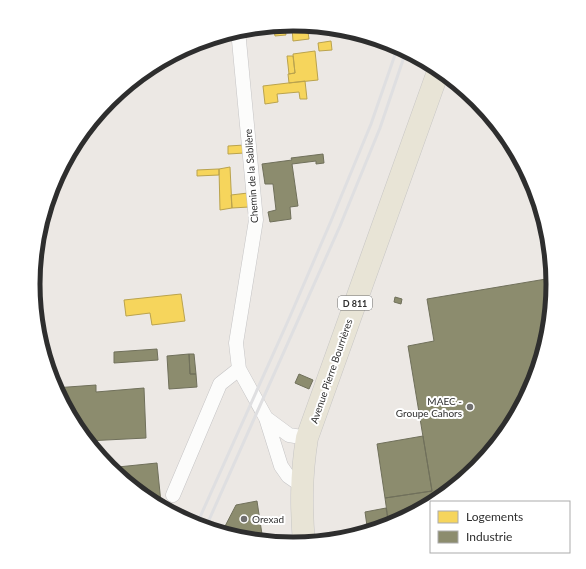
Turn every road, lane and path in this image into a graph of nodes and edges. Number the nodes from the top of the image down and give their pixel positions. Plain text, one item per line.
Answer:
1 (239, 37) edge
2 (437, 76) edge
3 (239, 369) junction
4 (266, 418) junction
5 (308, 438) junction
6 (301, 485) junction
7 (172, 494) dead end
8 (303, 537) edge

1 - 3 street, Chemin de la Sablière
2 - 5 main road, Avenue Pierre Bourrières / D 811
3 - 4 street, Chemin de la Sablière
3 - 7 street
4 - 5 street, Chemin de la Sablière
4 - 6 street, Chemin de la Sablière
5 - 6 main road, Avenue Pierre Bourrières / D 811
6 - 8 main road, Avenue Pierre Bourrières / D 811

